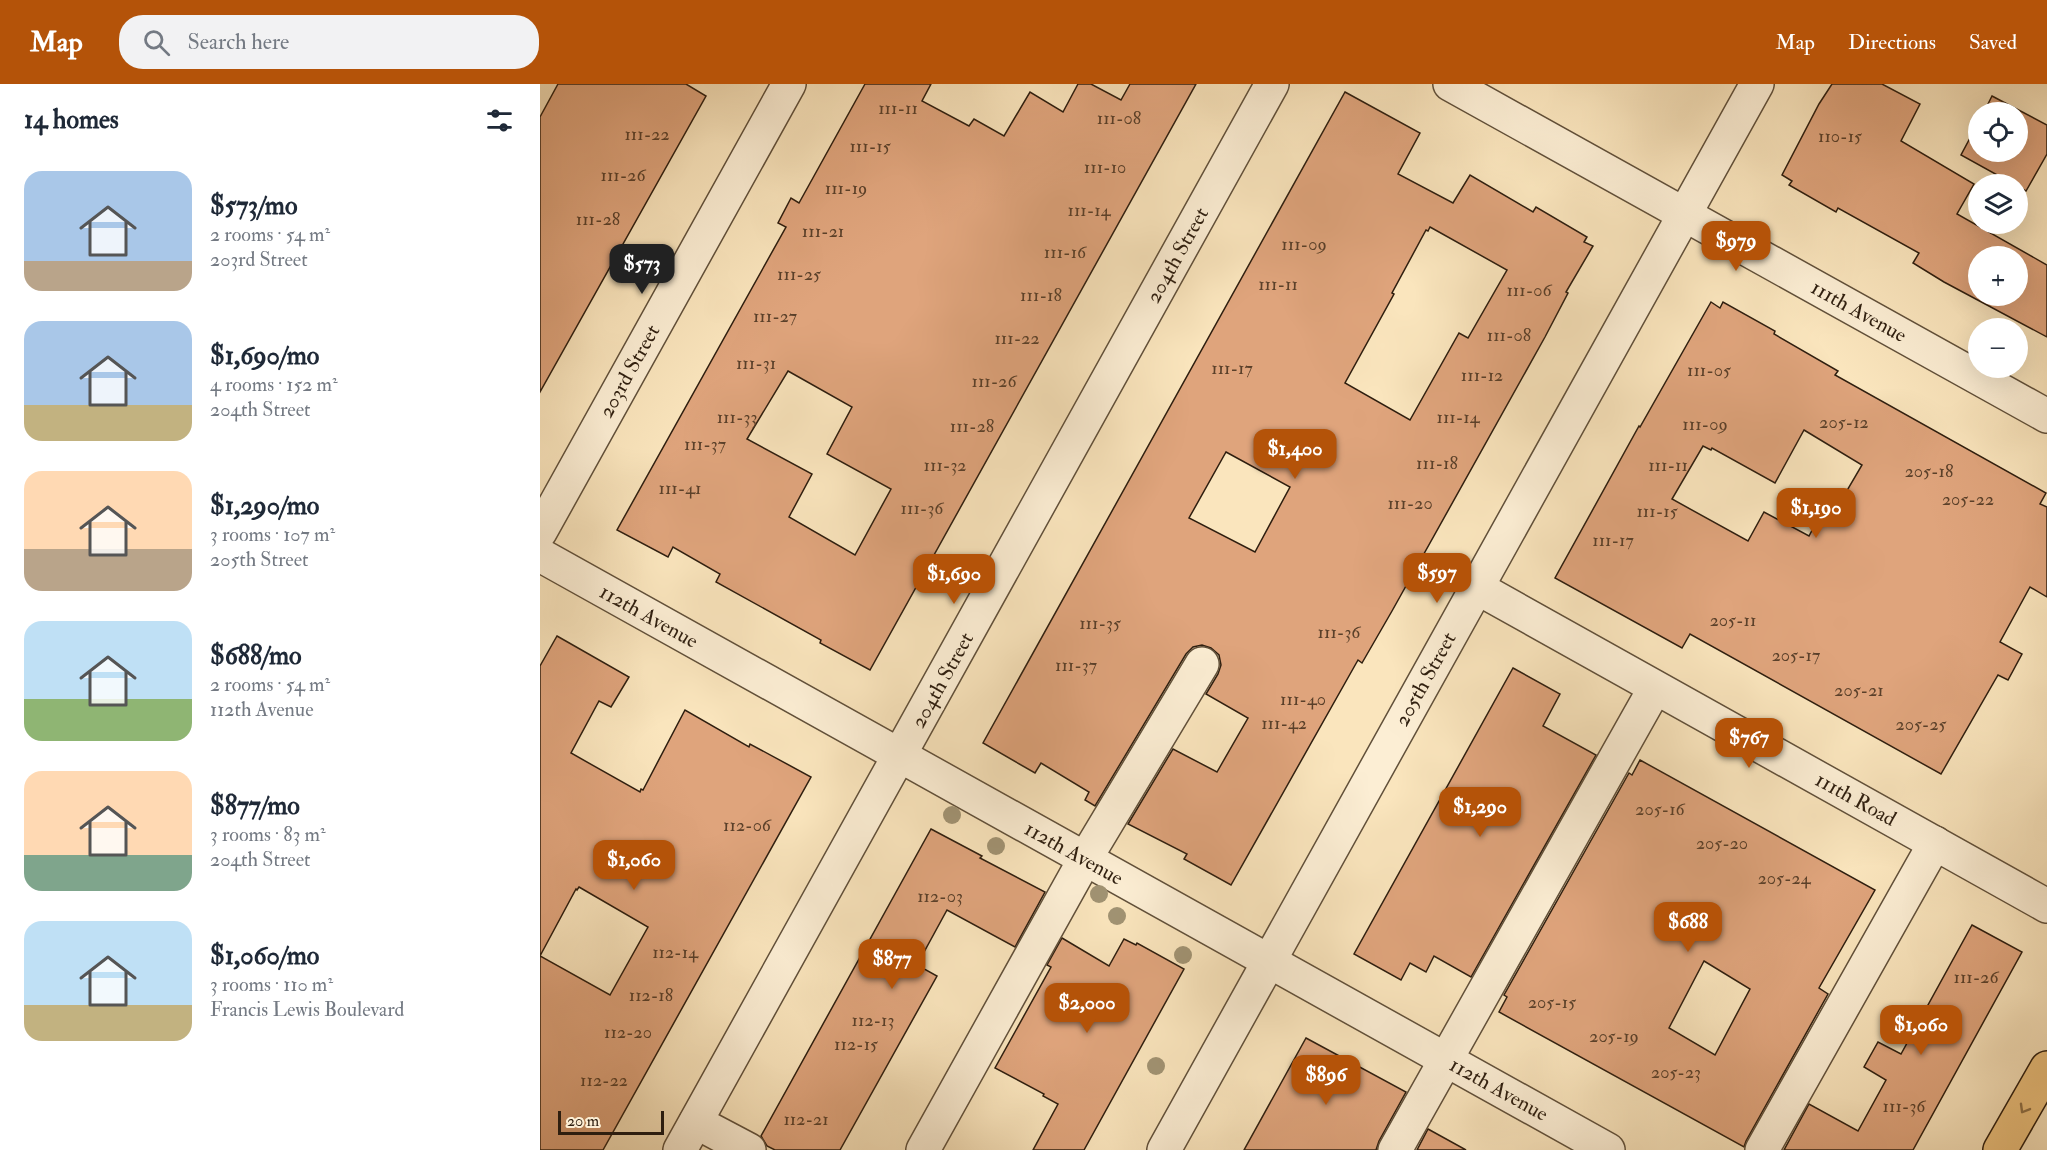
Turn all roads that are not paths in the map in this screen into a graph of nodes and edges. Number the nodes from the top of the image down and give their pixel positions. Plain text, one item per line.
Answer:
1 (789, 84) edge
2 (1272, 84) edge
3 (1450, 84) edge
4 (1757, 84) edge
5 (1684, 214) junction
6 (2047, 416) edge
7 (540, 532) edge
8 (540, 555) edge
9 (1476, 588) junction
10 (1202, 664) dead end
11 (1655, 688) junction
12 (900, 756) junction
13 (1935, 843) junction
14 (1085, 860) junction
15 (2047, 906) edge
16 (1268, 962) junction
17 (1446, 1060) junction
18 (2047, 1068) edge
19 (696, 1122) junction
20 (680, 1150) edge
21 (749, 1150) edge
22 (923, 1150) edge
23 (1164, 1150) edge
24 (1395, 1150) edge
25 (1608, 1150) edge
26 (1762, 1150) edge
27 (2000, 1150) edge

1 - 7 street, 203rd Street
2 - 12 street, 204th Street
3 - 5 street, 111th Avenue
4 - 5 street, 205th Street
5 - 6 street, 111th Avenue
5 - 9 street, 205th Street
8 - 12 street, 112th Avenue
9 - 11 street, 111th Road
9 - 16 street, 205th Street
10 - 14 street
11 - 13 street, 111th Road
11 - 17 street
12 - 14 street, 112th Avenue
12 - 19 street, 204th Street
13 - 15 street, 111th Road
13 - 26 street
14 - 16 street, 112th Avenue
14 - 22 street
16 - 17 street, 112th Avenue
16 - 23 street, 205th Street
17 - 24 street
17 - 25 street, 112th Avenue
18 -> 27 main road
19 - 20 street, 204th Street
19 - 21 street

